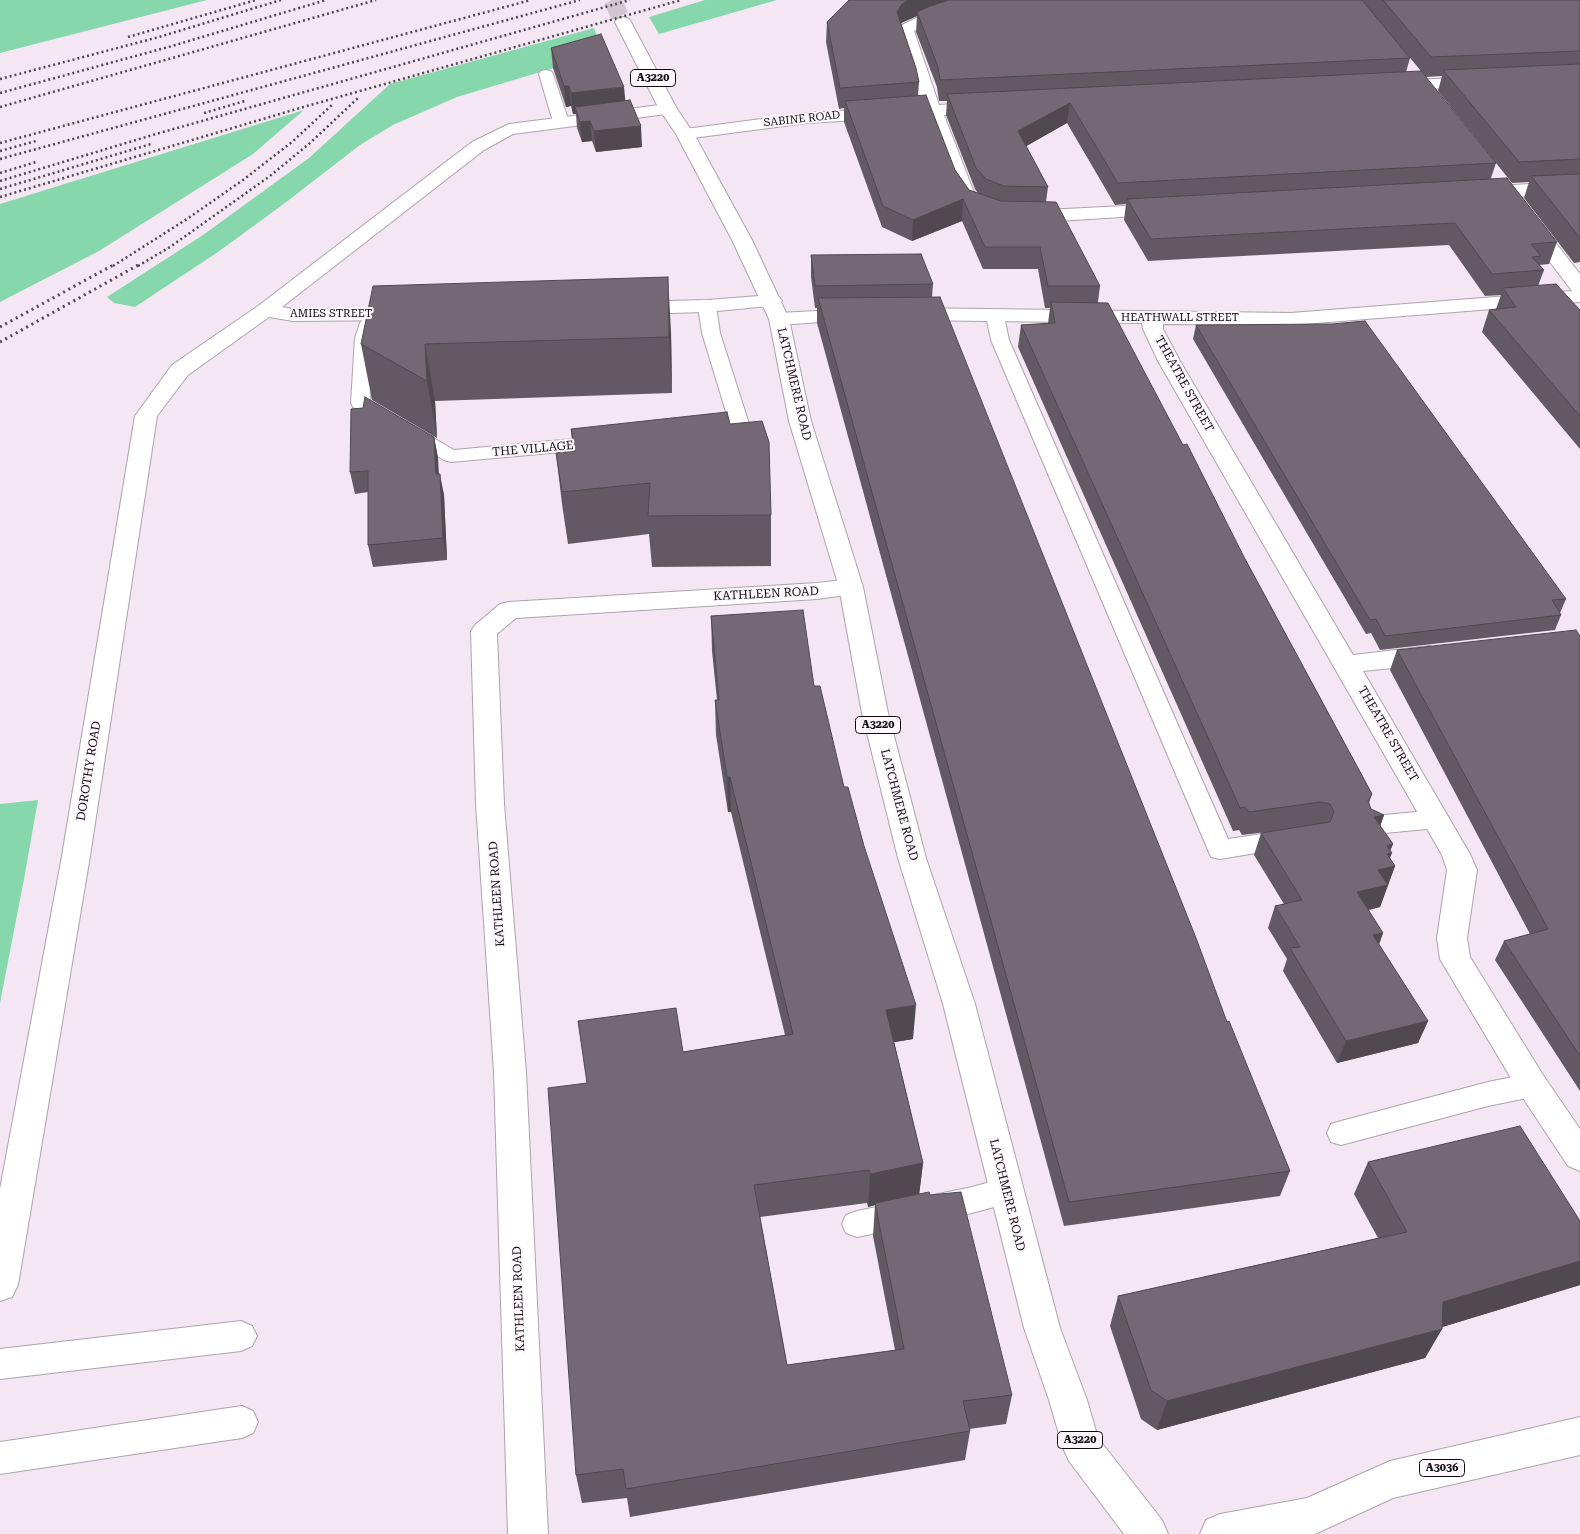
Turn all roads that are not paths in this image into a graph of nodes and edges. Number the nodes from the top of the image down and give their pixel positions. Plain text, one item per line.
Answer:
1 (992, 4) edge
2 (623, 22) tunnel mouth
3 (546, 74) dead end
4 (1416, 78) junction
5 (1496, 81) edge
6 (1374, 87) edge
7 (1433, 100) edge
8 (1000, 106) edge
9 (668, 109) junction
10 (931, 109) junction
11 (561, 122) junction
12 (685, 134) junction
13 (1494, 175) edge
14 (1580, 187) edge
15 (1506, 192) junction
16 (1463, 194) edge
17 (1176, 210) edge
18 (1580, 287) edge
19 (1580, 296) edge
20 (707, 306) junction
21 (608, 308) edge
22 (265, 310) junction
23 (776, 310) junction
24 (420, 313) edge
25 (371, 315) junction
26 (995, 316) junction
27 (1152, 318) junction
28 (702, 433) edge
29 (625, 440) edge
30 (852, 587) junction
31 (1454, 652) edge
32 (1347, 664) junction
33 (1438, 819) junction
34 (1374, 825) edge
35 (1313, 836) edge
36 (1532, 1085) junction
37 (1341, 1133) dead end
38 (1580, 1156) edge
39 (1005, 1191) junction
40 (857, 1224) dead end
41 (0, 1285) edge
42 (241, 1336) dead end
43 (0, 1364) edge
44 (242, 1422) dead end
45 (1580, 1436) edge
46 (0, 1458) edge
47 (528, 1534) edge
48 (1148, 1534) edge
49 (1220, 1534) edge

1 - 10 main road
2 - 9 main road, LATCHMERE ROAD / A3220
3 - 11 lane
4 - 5 main road
4 - 6 main road
4 - 7 main road
8 - 10 main road, SABINE ROAD
9 - 11 main road, AMIES STREET
9 - 12 main road, LATCHMERE ROAD / A3220
10 - 12 main road, SABINE ROAD
10 - 17 main road
11 - 22 main road, AMIES STREET
12 - 23 main road, LATCHMERE ROAD / A3220
13 - 15 main road
14 - 15 main road
15 - 16 main road
15 - 18 main road
19 - 27 main road, HEATHWALL STREET
20 - 21 main road
20 - 23 main road
20 - 28 lane
22 - 25 main road, AMIES STREET
22 - 41 main road, DOROTHY ROAD
23 - 26 main road, HEATHWALL STREET
23 - 30 main road, LATCHMERE ROAD / A3220
24 - 25 main road, AMIES STREET
25 - 29 lane, THE VILLAGE
26 - 27 main road, HEATHWALL STREET
26 - 35 lane
27 - 32 main road, THEATRE STREET
30 - 39 main road, LATCHMERE ROAD / A3220
30 - 47 main road, KATHLEEN ROAD
31 - 32 main road
32 - 33 main road, THEATRE STREET
33 - 34 lane
33 - 36 main road, THEATRE STREET
36 - 37 lane
36 - 38 main road, THEATRE STREET
39 - 40 lane
39 - 48 main road, LATCHMERE ROAD / A3220
42 - 43 lane
44 - 46 lane
45 - 49 main road, A3036

